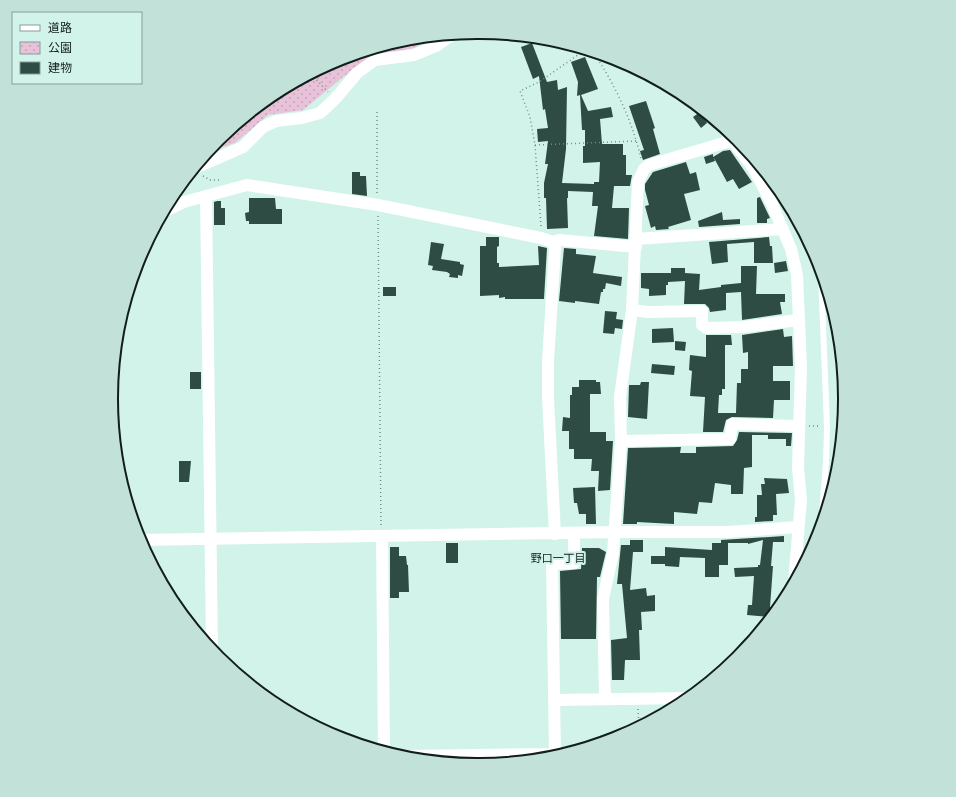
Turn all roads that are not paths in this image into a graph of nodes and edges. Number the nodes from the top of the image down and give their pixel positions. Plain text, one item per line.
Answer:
1 (443, 41) edge
2 (729, 141) edge
3 (207, 163) edge
4 (752, 166) edge
5 (206, 196) junction
6 (174, 207) edge
7 (783, 229) junction
8 (547, 240) junction
9 (636, 243) junction
10 (822, 295) edge
11 (632, 310) junction
12 (798, 320) junction
13 (799, 426) junction
14 (622, 441) junction
15 (822, 500) edge
16 (798, 526) junction
17 (614, 532) junction
18 (555, 534) junction
19 (574, 534) junction
20 (382, 536) junction
21 (210, 539) junction
22 (148, 540) edge
23 (795, 567) edge
24 (212, 640) edge
25 (676, 698) edge
26 (605, 699) junction
27 (555, 700) junction
28 (384, 746) edge
29 (555, 749) edge
30 (523, 755) edge
31 (440, 756) edge

1 - 3 street
2 - 9 street
4 - 7 street
5 - 6 street
5 - 8 street
5 - 21 street
7 - 9 street
7 - 12 street
8 - 9 street
8 - 18 street
9 - 11 street
10 - 15 lane
11 - 12 street
11 - 14 street
12 - 13 street
13 - 14 street
13 - 16 street
14 - 17 street
16 - 17 street
16 - 23 street
17 - 19 street
17 - 26 street
18 - 19 street
18 - 20 street
19 - 27 street
20 - 21 street
20 - 28 street
21 - 22 street
21 - 24 street
25 - 26 street
26 - 27 street
27 - 29 street
30 - 31 street

